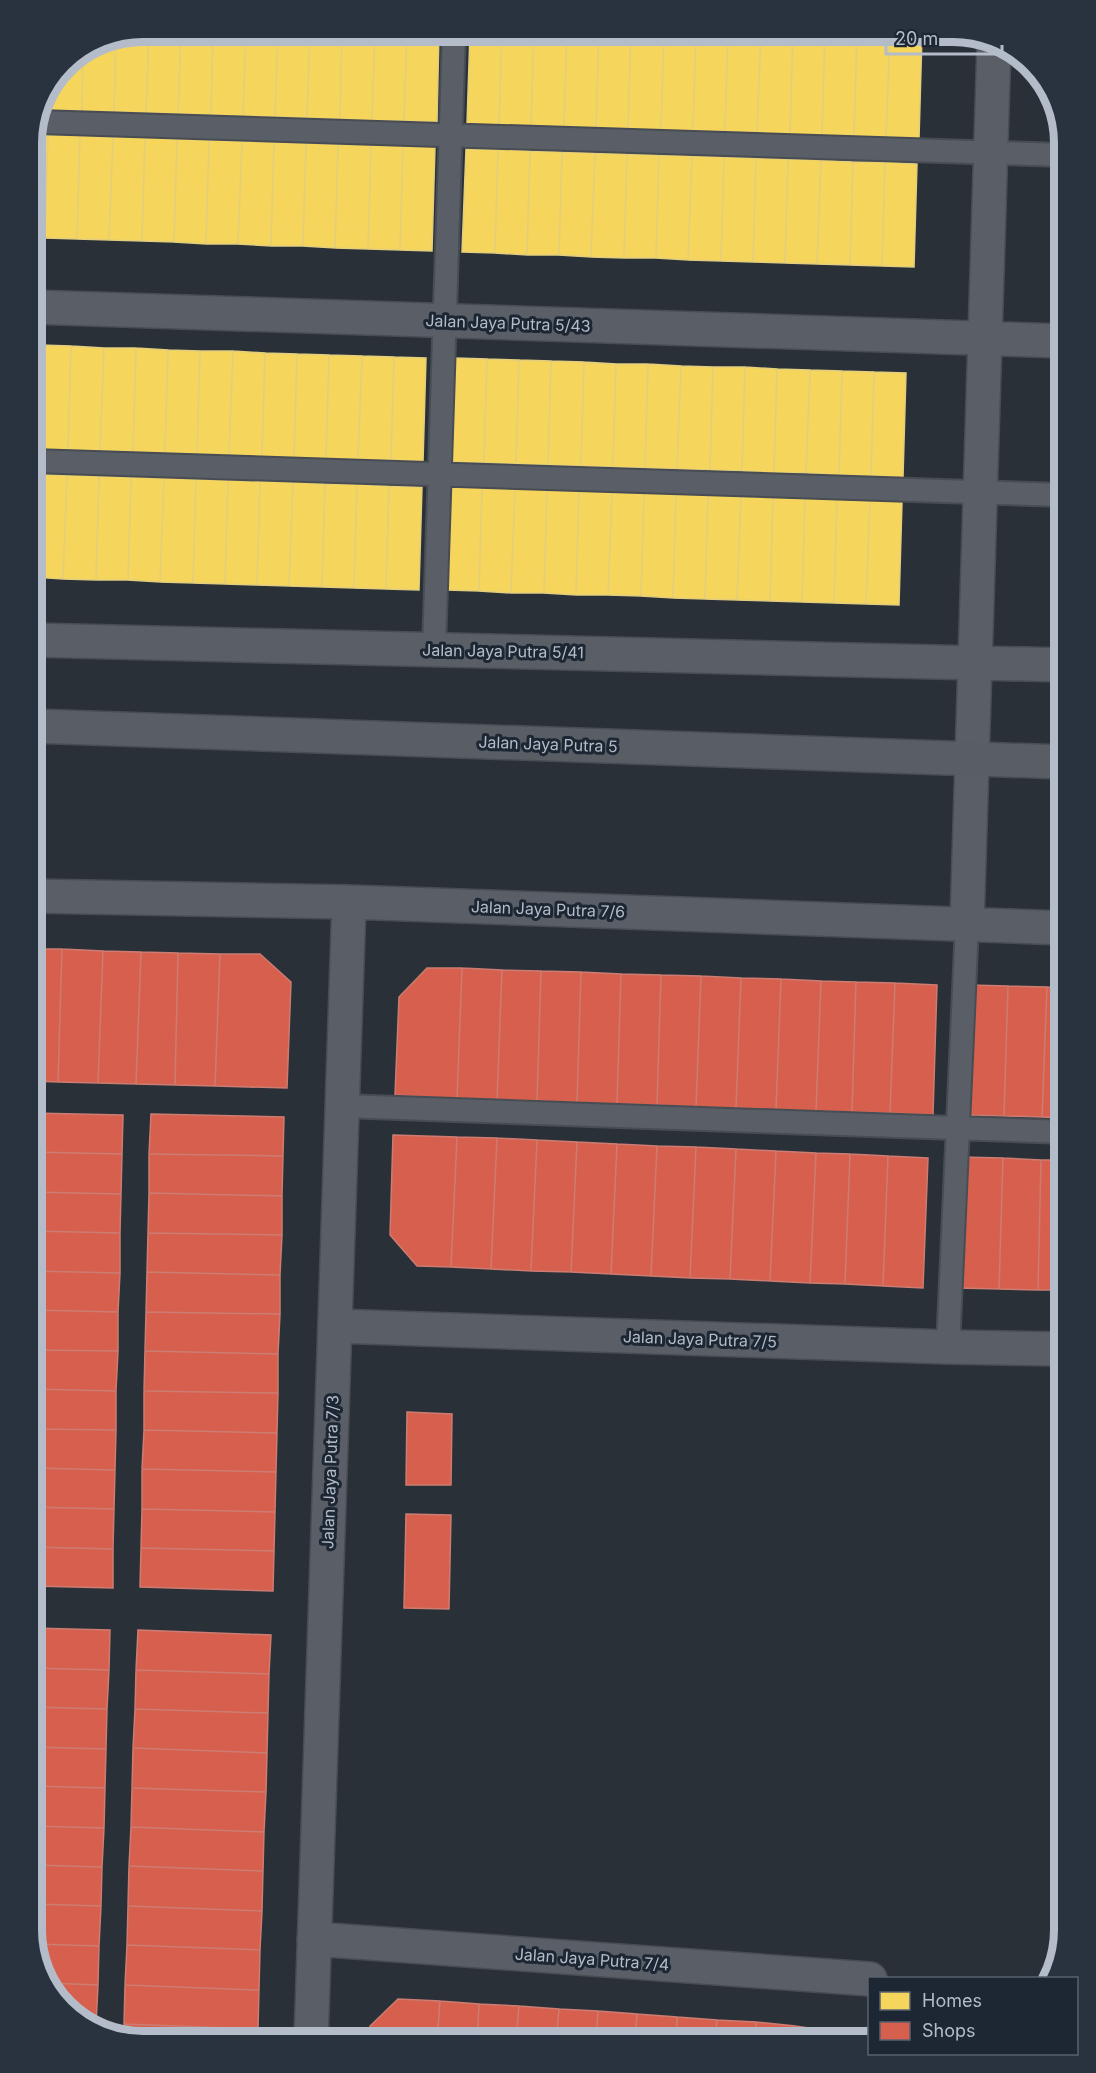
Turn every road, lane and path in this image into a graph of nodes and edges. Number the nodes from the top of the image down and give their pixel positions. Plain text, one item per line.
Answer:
1 (454, 42) edge
2 (994, 51) edge
3 (44, 122) edge
4 (451, 135) junction
5 (992, 153) junction
6 (1054, 155) edge
7 (42, 307) edge
8 (444, 321) junction
9 (985, 338) junction
10 (1054, 341) edge
11 (42, 461) edge
12 (439, 474) junction
13 (979, 492) junction
14 (1054, 495) edge
15 (42, 640) edge
16 (434, 649) junction
17 (974, 662) junction
18 (1054, 665) edge
19 (42, 726) edge
20 (971, 759) junction
21 (1054, 762) edge
22 (42, 896) edge
23 (349, 902) junction
24 (967, 924) junction
25 (1054, 928) edge
26 (342, 1106) junction
27 (957, 1128) junction
28 (1054, 1132) edge
29 (335, 1326) junction
30 (948, 1347) junction
31 (1054, 1348) edge
32 (314, 1939) junction
33 (868, 1979) edge
34 (311, 2031) edge

1 - 4 lane
2 - 5 street
3 - 4 lane
4 - 5 lane
4 - 8 lane
5 - 6 lane
5 - 9 street
7 - 8 street, Jalan Jaya Putra 5/43
8 - 9 street, Jalan Jaya Putra 5/43
8 - 12 lane
9 - 10 street, Jalan Jaya Putra 5/43
9 - 13 street
11 - 12 lane
12 - 13 lane
12 - 16 lane
13 - 14 lane
13 - 17 street
15 - 16 street, Jalan Jaya Putra 5/41
16 - 17 street, Jalan Jaya Putra 5/41
17 - 18 street, Jalan Jaya Putra 5/41
17 - 20 street
19 - 20 street, Jalan Jaya Putra 5
20 - 21 street, Jalan Jaya Putra 5
20 - 24 street
22 - 23 street, Jalan Jaya Putra 7/6
23 - 24 street, Jalan Jaya Putra 7/6
23 - 26 street, Jalan Jaya Putra 7/3
24 - 25 street, Jalan Jaya Putra 7/6
24 - 27 lane
26 - 27 lane
26 - 29 street, Jalan Jaya Putra 7/3
27 - 28 lane
27 - 30 lane
29 - 30 street, Jalan Jaya Putra 7/5
29 - 32 street, Jalan Jaya Putra 7/3
30 - 31 street, Jalan Jaya Putra 7/5
32 - 33 street, Jalan Jaya Putra 7/4
32 - 34 street, Jalan Jaya Putra 7/3

